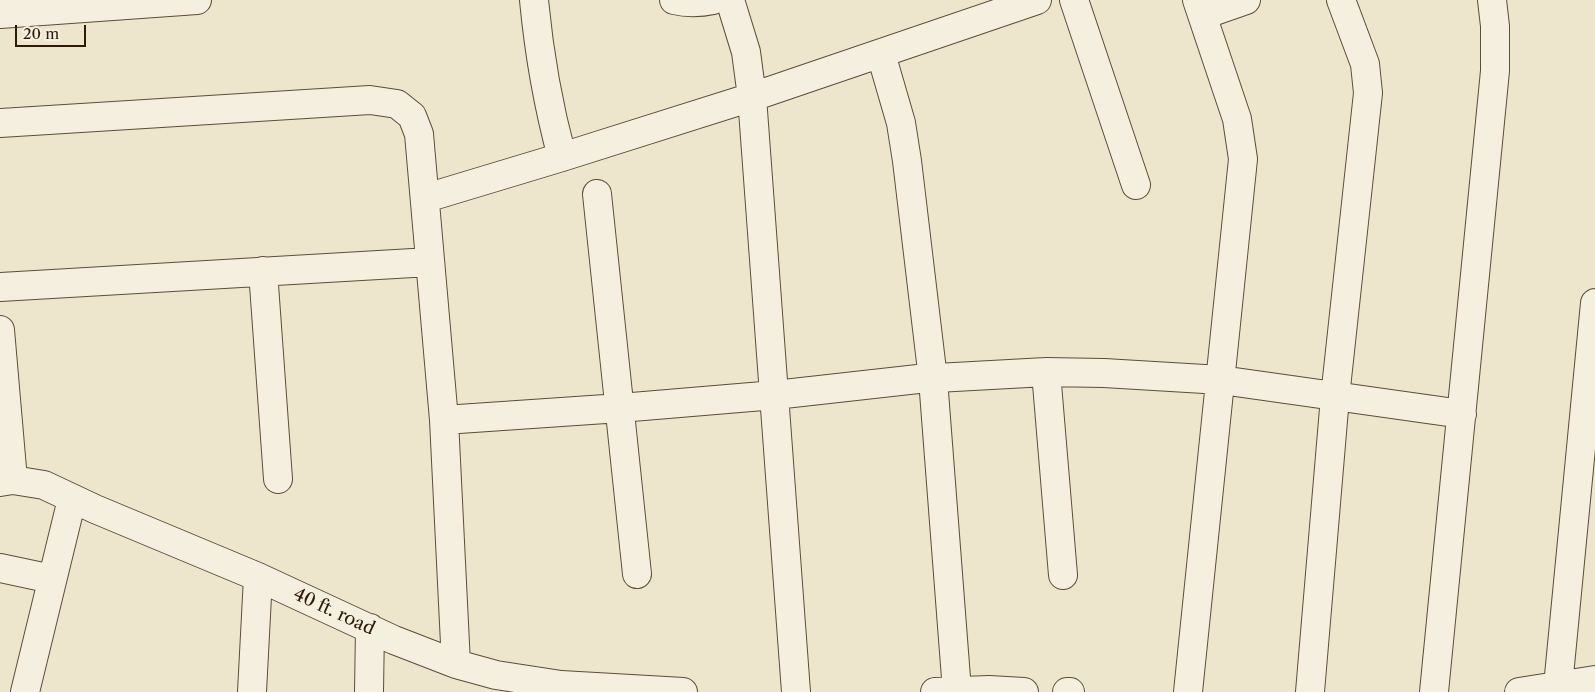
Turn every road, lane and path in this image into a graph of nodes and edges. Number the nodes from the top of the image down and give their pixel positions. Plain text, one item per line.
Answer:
1 (197, 0) edge
2 (534, 0) edge
3 (674, 0) edge
4 (713, 0) edge
5 (730, 0) edge
6 (1037, 0) edge
7 (1074, 0) edge
8 (1246, 0) edge
9 (1341, 0) edge
10 (1492, 0) edge
11 (117, 2) edge
12 (1200, 8) edge
13 (0, 14) edge
14 (881, 54) junction
15 (752, 97) junction
16 (0, 123) edge
17 (562, 157) junction
18 (1136, 185) dead end
19 (596, 194) dead end
20 (426, 198) junction
21 (430, 262) junction
22 (263, 271) junction
23 (0, 287) edge
24 (1595, 303) edge
25 (0, 330) edge
26 (1593, 343) edge
27 (1046, 372) junction
28 (933, 378) junction
29 (1221, 380) junction
30 (775, 395) junction
31 (1335, 397) junction
32 (620, 408) junction
33 (1462, 414) junction
34 (444, 420) junction
35 (278, 479) dead end
36 (6, 481) edge
37 (72, 499) junction
38 (0, 568) edge
39 (637, 574) dead end
40 (1063, 575) dead end
41 (258, 577) junction
42 (52, 579) junction
43 (370, 628) junction
44 (456, 664) junction
45 (1595, 680) edge
46 (496, 684) edge
47 (1558, 686) junction
48 (614, 690) edge
49 (25, 692) edge
50 (252, 692) edge
51 (368, 692) edge
52 (683, 692) edge
53 (796, 692) edge
54 (946, 692) edge
55 (1024, 692) edge
56 (1188, 692) edge
57 (1310, 692) edge
58 (1434, 692) edge
59 (1519, 692) edge

1 - 11 street
2 - 17 street
3 - 4 street
5 - 15 street
6 - 14 street
7 - 18 street
8 - 12 street
9 - 31 street
10 - 33 street
11 - 13 street
12 - 29 street
14 - 15 street
14 - 28 street
15 - 17 street
15 - 30 street
16 - 20 street
17 - 20 street
19 - 32 street
20 - 21 street
21 - 22 street
21 - 34 street
22 - 23 street
22 - 35 street
24 - 26 street
25 - 36 street
26 - 47 street
27 - 28 street
27 - 29 street
27 - 40 street
28 - 30 street
28 - 54 street
29 - 31 street
29 - 56 street
30 - 32 street
30 - 53 street
31 - 33 street
31 - 57 street
32 - 34 street
32 - 39 street
33 - 58 street
34 - 44 street
36 - 37 street, 40 ft. road
37 - 41 street, 40 ft. road
37 - 42 street
38 - 42 street
41 - 43 street, 40 ft. road
41 - 50 street
42 - 49 street
43 - 44 street, 40 ft. road
43 - 51 street
44 - 46 street, 40 ft. road
45 - 47 street
46 - 48 street, 40 ft. road
47 - 59 street
48 - 52 street, 40 ft. road
54 - 55 street

